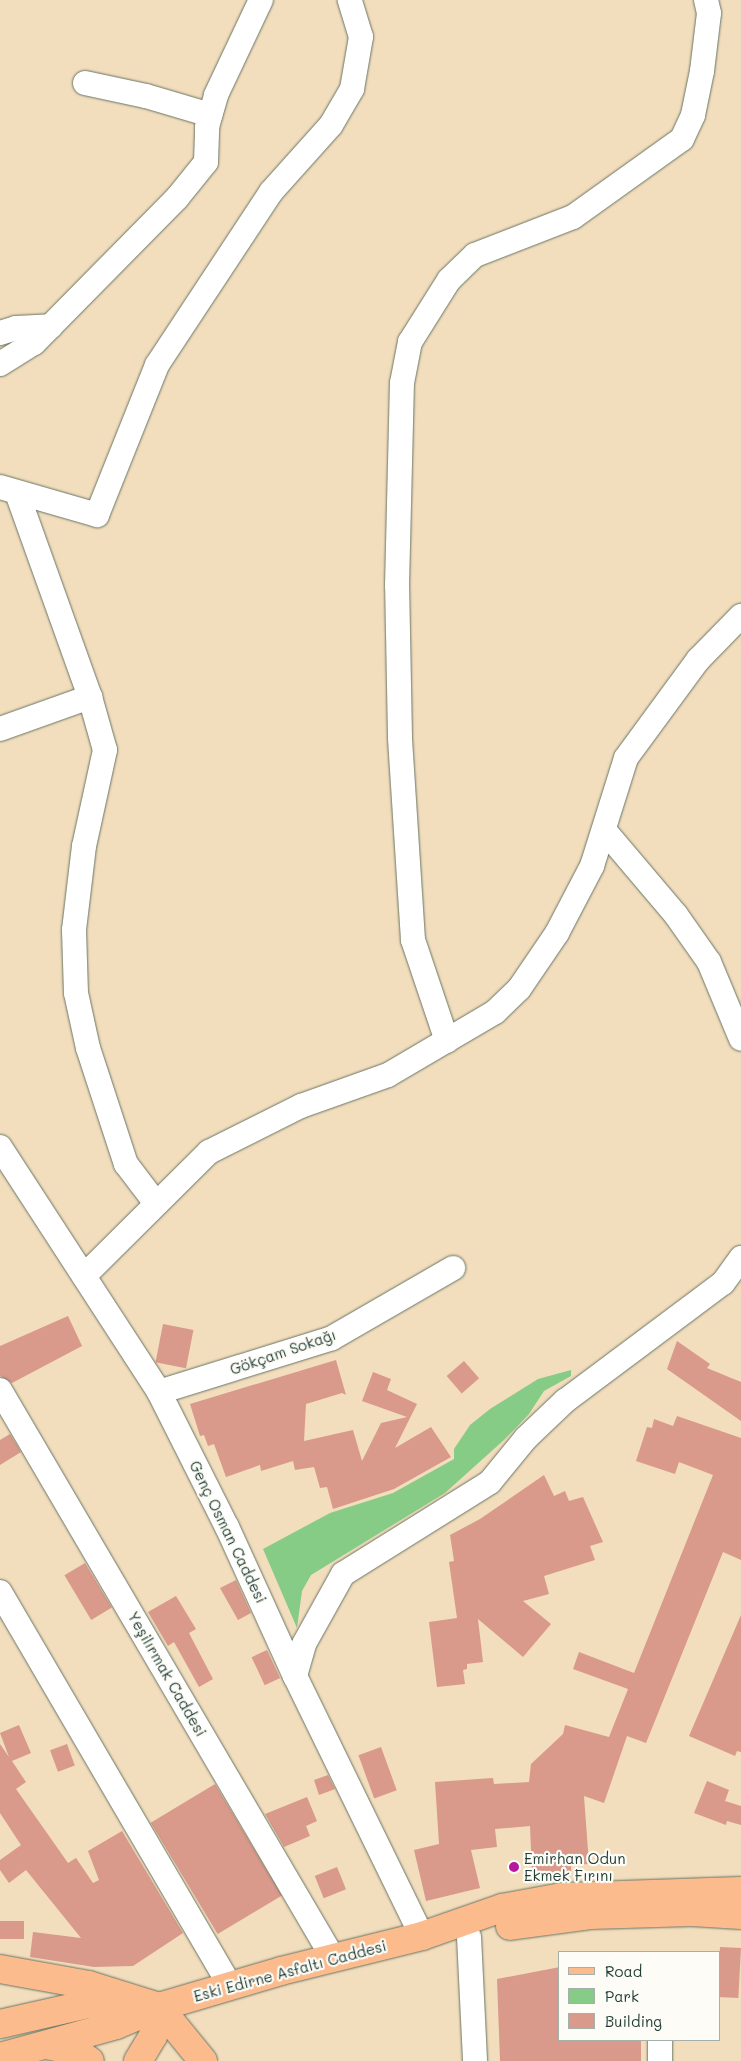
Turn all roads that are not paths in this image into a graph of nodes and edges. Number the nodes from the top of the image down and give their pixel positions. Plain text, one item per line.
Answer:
1 (261, 0) edge
2 (350, 0) edge
3 (706, 0) edge
4 (85, 83) dead end
5 (210, 116) junction
6 (51, 326) junction
7 (0, 333) edge
8 (0, 364) edge
9 (9, 490) edge
10 (741, 616) edge
11 (90, 697) junction
12 (0, 729) edge
13 (604, 830) junction
14 (741, 1039) edge
15 (447, 1041) junction
16 (0, 1147) edge
17 (155, 1202) junction
18 (741, 1258) edge
19 (453, 1268) dead end
20 (84, 1276) junction
21 (0, 1390) edge
22 (159, 1392) junction
23 (0, 1592) edge
24 (294, 1676) junction
25 (741, 1891) edge
26 (741, 1914) edge
27 (422, 1936) junction
28 (469, 1937) junction
29 (333, 1958) junction
30 (0, 1969) edge
31 (230, 1986) junction
32 (159, 2007) junction
33 (0, 2024) edge
34 (660, 2041) edge
35 (46, 2045) junction
36 (0, 2057) edge
37 (90, 2061) edge
38 (138, 2061) edge
39 (203, 2061) edge
40 (474, 2061) edge
41 (660, 2061) edge

1 - 5 street
2 - 9 street
3 - 15 street
4 - 5 street
5 - 6 street
6 - 7 street
6 - 8 street
9 - 11 street
10 - 13 street
11 - 12 street
11 - 17 street
13 - 14 street
13 - 15 street
15 - 17 street
16 - 20 street, Genç Osman Caddesi
17 - 20 street
18 - 24 street
19 - 22 street, Gökçam Sokağı
20 - 22 street, Genç Osman Caddesi
21 - 29 street, Yeşilırmak Caddesi
22 - 24 street, Genç Osman Caddesi
23 - 31 street
24 - 27 street, Genç Osman Caddesi
25 - 27 main road, Eski Edirne Asfaltı Caddesi
26 - 28 main road, Eski Edirne Asfaltı Caddesi
27 - 28 main road, Eski Edirne Asfaltı Caddesi
27 - 29 main road, Eski Edirne Asfaltı Caddesi
28 - 40 street
29 - 31 main road, Eski Edirne Asfaltı Caddesi
30 - 32 main road
31 - 32 main road, Eski Edirne Asfaltı Caddesi
32 - 33 main road
32 - 35 main road
32 - 38 main road
32 - 39 main road
34 - 41 street
35 - 36 main road
35 - 37 main road

